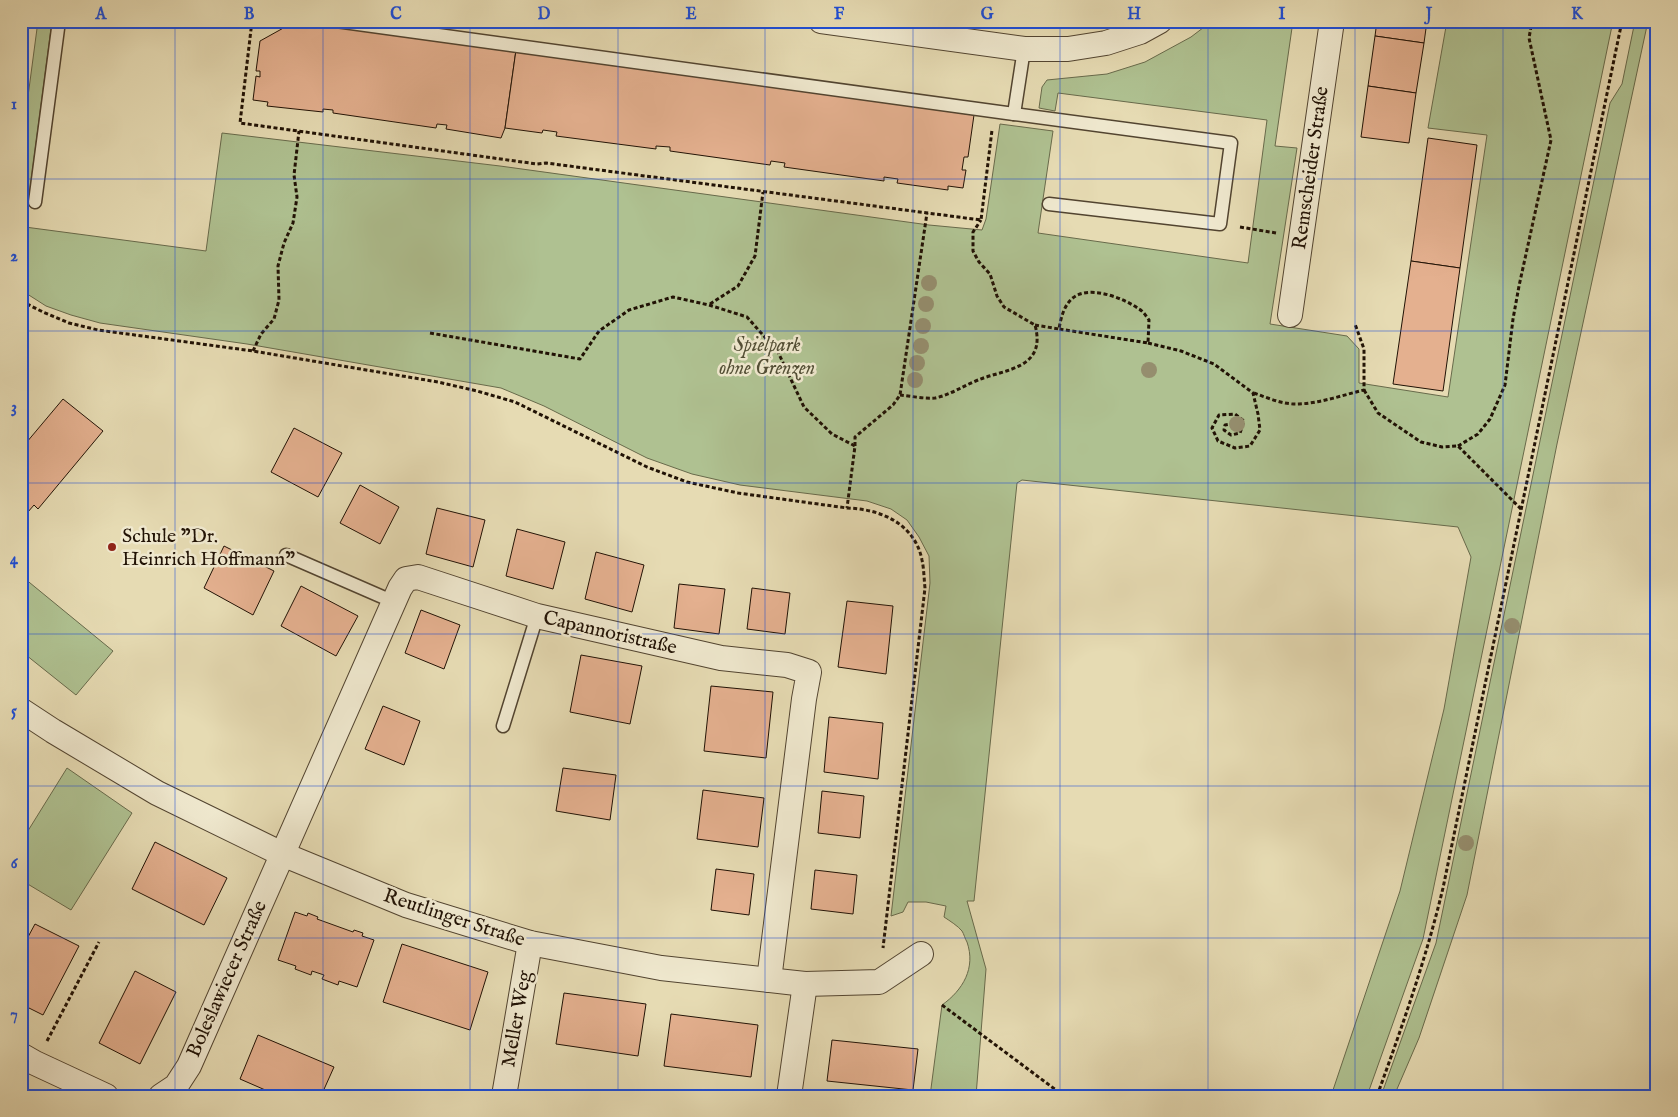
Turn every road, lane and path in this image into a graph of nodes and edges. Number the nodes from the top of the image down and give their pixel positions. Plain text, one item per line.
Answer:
1 (59, 21) edge
2 (252, 21) edge
3 (336, 21) edge
4 (821, 21) edge
5 (1160, 21) edge
6 (1332, 21) edge
7 (1532, 21) edge
8 (1622, 21) edge
9 (1024, 49) junction
10 (995, 112) junction
11 (1014, 114) junction
12 (299, 131) junction
13 (764, 192) junction
14 (35, 202) dead end
15 (1049, 204) dead end
16 (927, 213) junction
17 (981, 220) junction
18 (1220, 224) junction
19 (1302, 236) junction
20 (21, 300) edge
21 (709, 304) junction
22 (1290, 315) dead end
23 (1355, 324) dead end
24 (1036, 325) junction
25 (1059, 329) junction
26 (430, 333) dead end
27 (1148, 343) junction
28 (253, 350) junction
29 (1364, 390) junction
30 (1253, 393) junction
31 (900, 395) junction
32 (1231, 424) dead end
33 (855, 446) junction
34 (1458, 446) junction
35 (848, 508) junction
36 (1521, 509) junction
37 (286, 555) dead end
38 (394, 602) junction
39 (537, 616) junction
40 (21, 710) edge
41 (503, 726) dead end
42 (282, 854) junction
43 (99, 942) dead end
44 (530, 943) junction
45 (921, 954) dead end
46 (769, 980) junction
47 (879, 982) junction
48 (805, 984) junction
49 (942, 1005) dead end
50 (28, 1059) edge
51 (106, 1096) edge
52 (161, 1096) edge
53 (504, 1096) edge
54 (788, 1096) edge
55 (1064, 1096) edge
56 (1377, 1096) edge

1 - 14 lane
2 - 12 path
3 - 10 lane
4 - 9 street
5 - 9 street
6 - 19 street, Remscheider Straße
7 - 34 path
8 - 36 path
9 - 11 lane
10 - 11 lane
10 - 17 path
11 - 18 lane
12 - 13 path
12 - 28 path
13 - 16 path
13 - 21 path
15 - 18 lane
16 - 17 path
16 - 31 path
17 - 24 path
18 - 19 path
19 - 22 street, Remscheider Straße
20 - 28 path
21 - 26 path
21 - 33 path
23 - 29 path
24 - 25 path
24 - 31 path
25 - 27 path
25 - 27 path
27 - 30 path
28 - 35 path
29 - 30 path
29 - 34 path
30 - 32 path
31 - 33 path
33 - 35 path
34 - 36 path
35 - 47 path
36 - 56 path
37 - 38 lane
38 - 39 street, Capannoristraße
38 - 42 street, Capannoristraße
39 - 41 lane
39 - 46 street, Capannoristraße
40 - 42 street, Reutlinger Straße
42 - 44 street, Reutlinger Straße
42 - 52 street, Boleslawiecer Straße
43 - 50 path
44 - 46 street, Reutlinger Straße
44 - 53 street, Meller Weg
45 - 47 street
46 - 48 street, Reutlinger Straße
47 - 48 street, Reutlinger Straße
48 - 54 street
49 - 55 path
50 - 51 street

